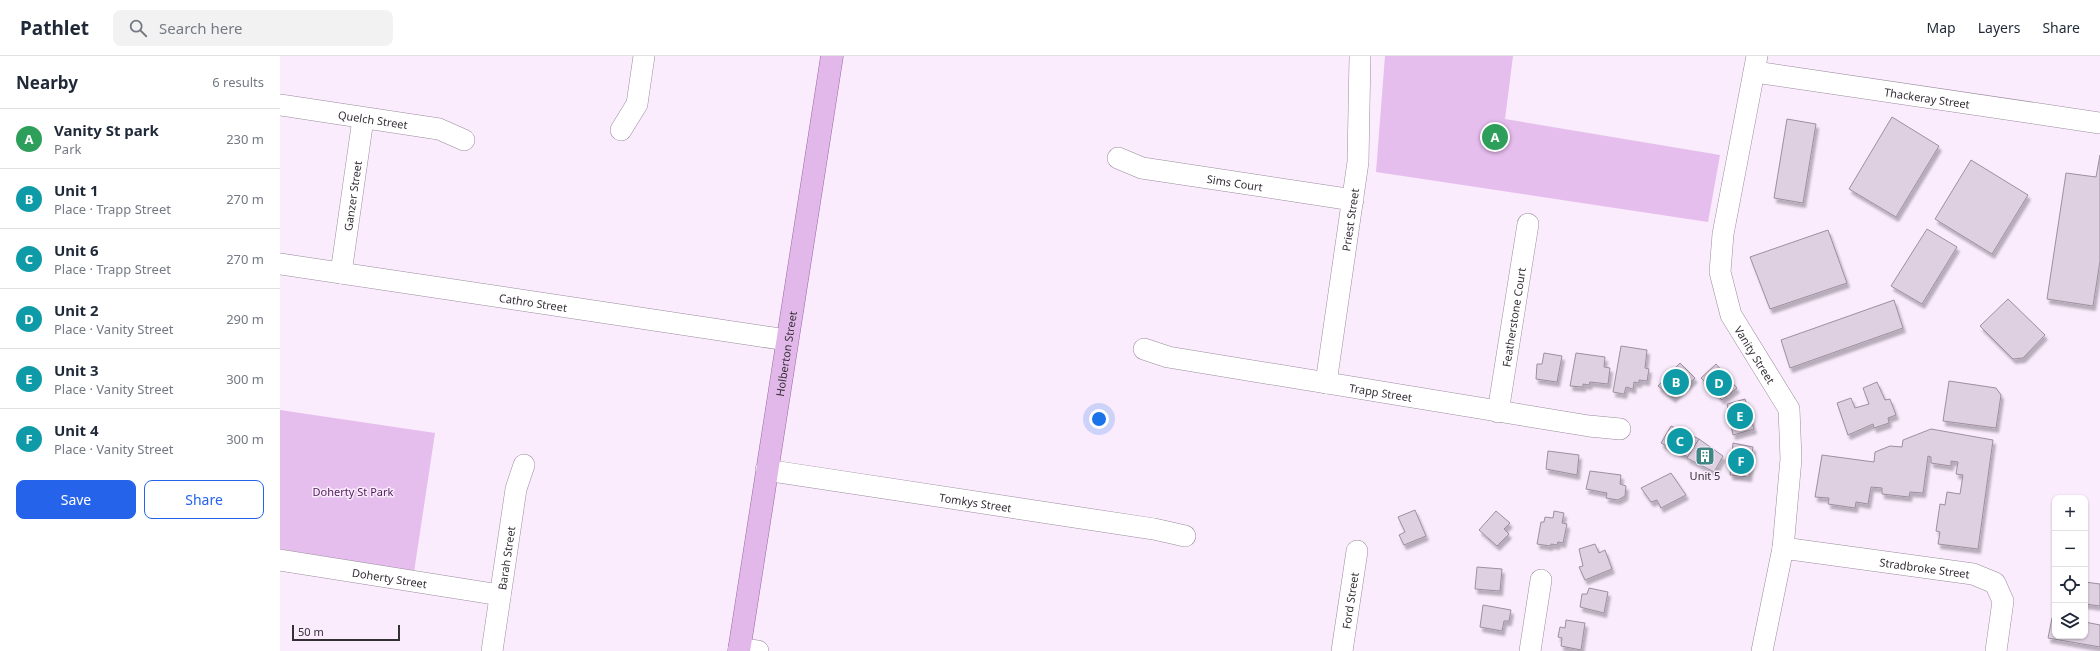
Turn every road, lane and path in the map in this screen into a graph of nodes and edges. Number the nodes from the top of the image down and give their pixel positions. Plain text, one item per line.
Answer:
1 (644, 56) edge
2 (832, 56) edge
3 (1360, 56) edge
4 (1756, 64) edge
5 (280, 105) edge
6 (363, 119) junction
7 (2100, 123) edge
8 (621, 130) dead end
9 (464, 140) dead end
10 (1118, 158) dead end
11 (1353, 200) junction
12 (1528, 224) dead end
13 (280, 264) edge
14 (341, 274) junction
15 (787, 340) junction
16 (1144, 349) dead end
17 (1326, 383) junction
18 (1498, 412) junction
19 (1620, 429) dead end
20 (524, 465) dead end
21 (766, 470) junction
22 (1184, 536) dead end
23 (1783, 548) junction
24 (1357, 551) dead end
25 (280, 560) edge
26 (1541, 580) dead end
27 (500, 595) junction
28 (745, 650) edge
29 (492, 651) edge
30 (1342, 651) edge
31 (1530, 651) edge
32 (1762, 651) edge
33 (1996, 651) edge

1 - 8 street
2 - 15 main road, Holberton Street
3 - 11 street, Priest Street
4 - 7 street, Thackeray Street
4 - 23 street, Vanity Street
5 - 6 street, Quelch Street
6 - 9 street, Quelch Street
6 - 14 street, Ganzer Street
10 - 11 street, Sims Court
11 - 17 street, Priest Street
12 - 18 street, Featherstone Court
13 - 14 street, Cathro Street
14 - 15 street, Cathro Street
15 - 21 main road, Holberton Street
16 - 17 street, Trapp Street
17 - 18 street, Trapp Street
18 - 19 street, Trapp Street
20 - 27 street, Barah Street
21 - 22 street, Tomkys Street
21 - 28 main road, Holberton Street
23 - 32 street, Vanity Street
23 - 33 street, Stradbroke Street
24 - 30 street, Ford Street
25 - 27 street, Doherty Street
26 - 31 street
27 - 29 street, Barah Street

